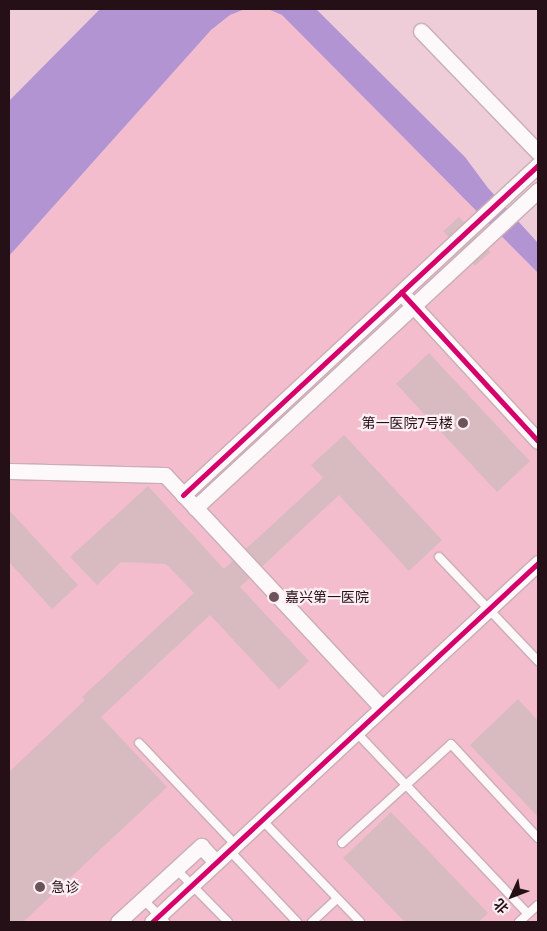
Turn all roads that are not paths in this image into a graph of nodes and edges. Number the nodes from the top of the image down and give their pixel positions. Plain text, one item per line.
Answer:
1 (421, 31) dead end
2 (538, 152) edge
3 (538, 165) edge
4 (538, 190) edge
5 (401, 292) junction
6 (414, 306) junction
7 (538, 441) edge
8 (9, 471) edge
9 (183, 495) junction
10 (196, 508) junction
11 (439, 556) dead end
12 (538, 563) edge
13 (489, 609) junction
14 (538, 661) edge
15 (382, 708) junction
16 (356, 732) junction
17 (139, 743) dead end
18 (406, 785) junction
19 (262, 820) junction
20 (538, 838) edge
21 (342, 843) dead end
22 (232, 847) junction
23 (216, 862) junction
24 (176, 868) junction
25 (192, 885) junction
26 (143, 899) junction
27 (337, 899) junction
28 (538, 905) edge
29 (528, 914) junction
30 (159, 920) edge
31 (118, 922) edge
32 (228, 922) edge
33 (297, 922) edge
34 (312, 922) edge
35 (360, 922) edge
36 (519, 922) edge

1 - 2 street
3 - 5 street
4 - 6 street
5 - 6 street
5 - 9 street
6 - 7 street
6 - 10 street
8 - 9 street
9 - 10 street
10 - 15 street
11 - 13 lane
12 - 13 street
13 - 14 lane
13 - 15 street
15 - 16 street
16 - 18 lane
16 - 19 street
17 - 22 lane
18 - 20 lane
18 - 21 lane
18 - 29 lane
19 - 22 street
19 - 27 lane
22 - 23 street
22 - 33 lane
23 - 24 street
23 - 25 street
24 - 25 lane
24 - 26 street
25 - 30 street
25 - 32 lane
26 - 30 lane
26 - 31 street
27 - 34 lane
27 - 35 lane
28 - 29 lane
29 - 36 lane

